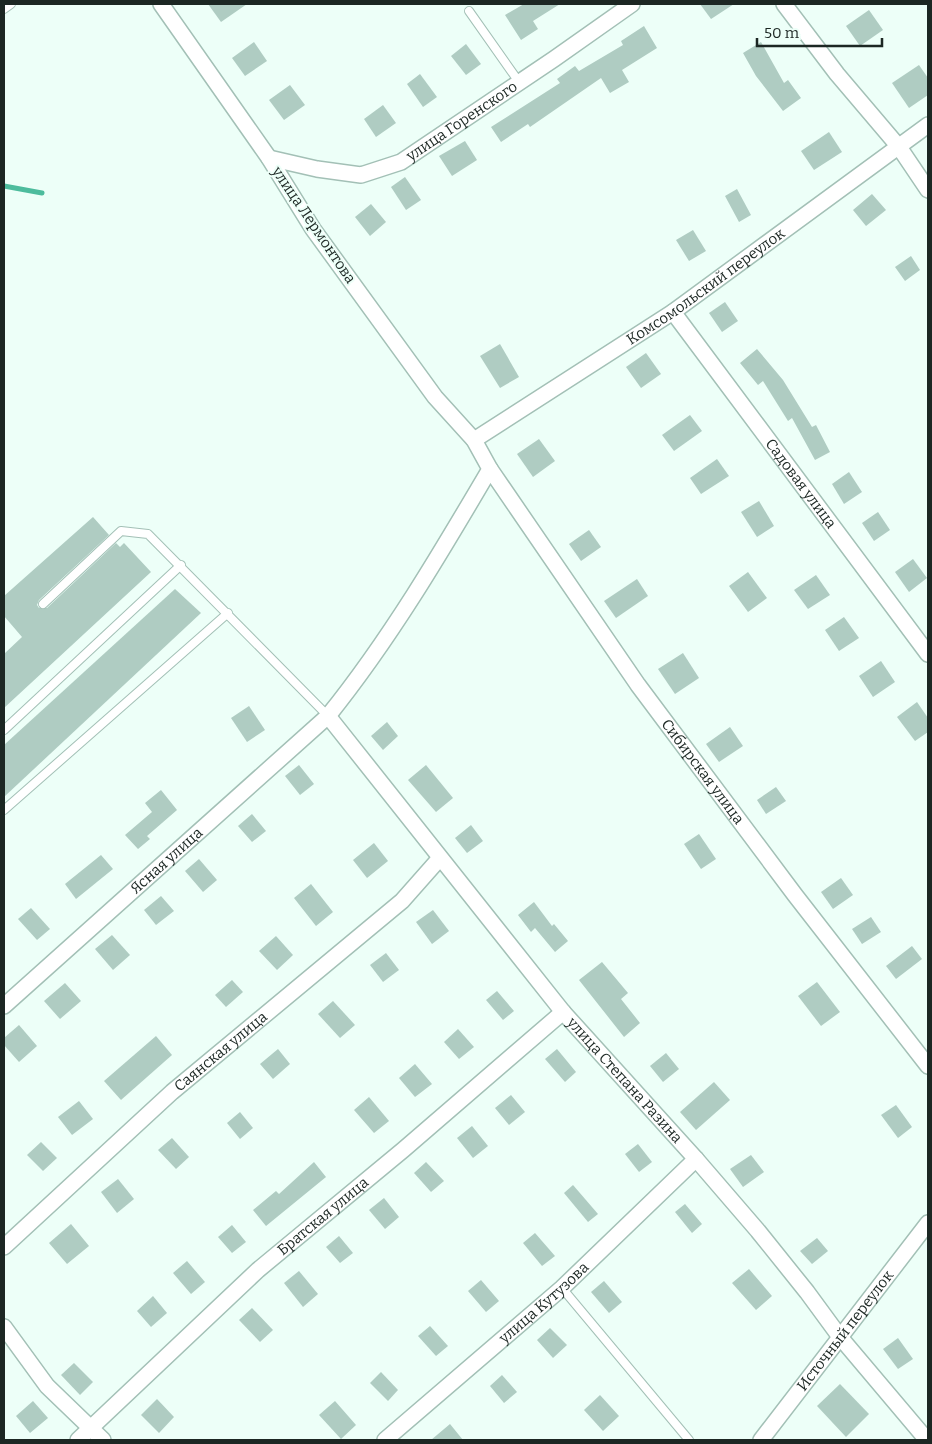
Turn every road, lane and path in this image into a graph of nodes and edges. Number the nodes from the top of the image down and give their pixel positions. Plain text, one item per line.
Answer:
1 (11, 4) edge
2 (161, 4) edge
3 (632, 4) edge
4 (784, 4) edge
5 (4, 10) edge
6 (469, 11) dead end
7 (519, 82) junction
8 (928, 124) edge
9 (899, 147) junction
10 (269, 158) junction
11 (928, 190) edge
12 (672, 312) junction
13 (474, 440) junction
14 (490, 469) junction
15 (181, 565) junction
16 (43, 604) dead end
17 (228, 613) junction
18 (928, 654) edge
19 (328, 716) junction
20 (4, 730) edge
21 (4, 810) edge
22 (440, 858) junction
23 (4, 1006) edge
24 (563, 1012) junction
25 (928, 1066) edge
26 (696, 1159) junction
27 (928, 1223) edge
28 (4, 1247) edge
29 (562, 1288) junction
30 (4, 1328) edge
31 (840, 1337) junction
32 (91, 1428) junction
33 (78, 1440) edge
34 (103, 1440) edge
35 (385, 1440) edge
36 (689, 1440) edge
37 (761, 1440) edge
38 (928, 1440) edge

1 - 5 lane
2 - 10 street, улица Лермонтова
3 - 7 street, улица Горенского
4 - 9 street
6 - 7 lane
7 - 10 street, улица Горенского
8 - 9 street, Комсомольский переулок
9 - 11 street
9 - 12 street, Комсомольский переулок
10 - 13 street, улица Лермонтова
12 - 13 street, Комсомольский переулок
12 - 18 street, Садовая улица
13 - 14 street, улица Лермонтова
14 - 19 street, Ясная улица
14 - 25 street, Сибирская улица
15 - 16 lane
15 - 17 lane
15 - 20 lane
17 - 19 lane
17 - 21 lane
19 - 22 street, улица Степана Разина
19 - 23 street, Ясная улица
22 - 24 street, улица Степана Разина
22 - 28 street, Саянская улица
24 - 26 street, улица Степана Разина
24 - 32 street, Братская улица
26 - 29 street, улица Кутузова
26 - 31 street, улица Степана Разина
27 - 31 street, Источный переулок
29 - 35 street, улица Кутузова
29 - 36 lane
30 - 32 street
31 - 37 street, Источный переулок
31 - 38 street, улица Степана Разина
32 - 33 street, Братская улица
32 - 34 street

